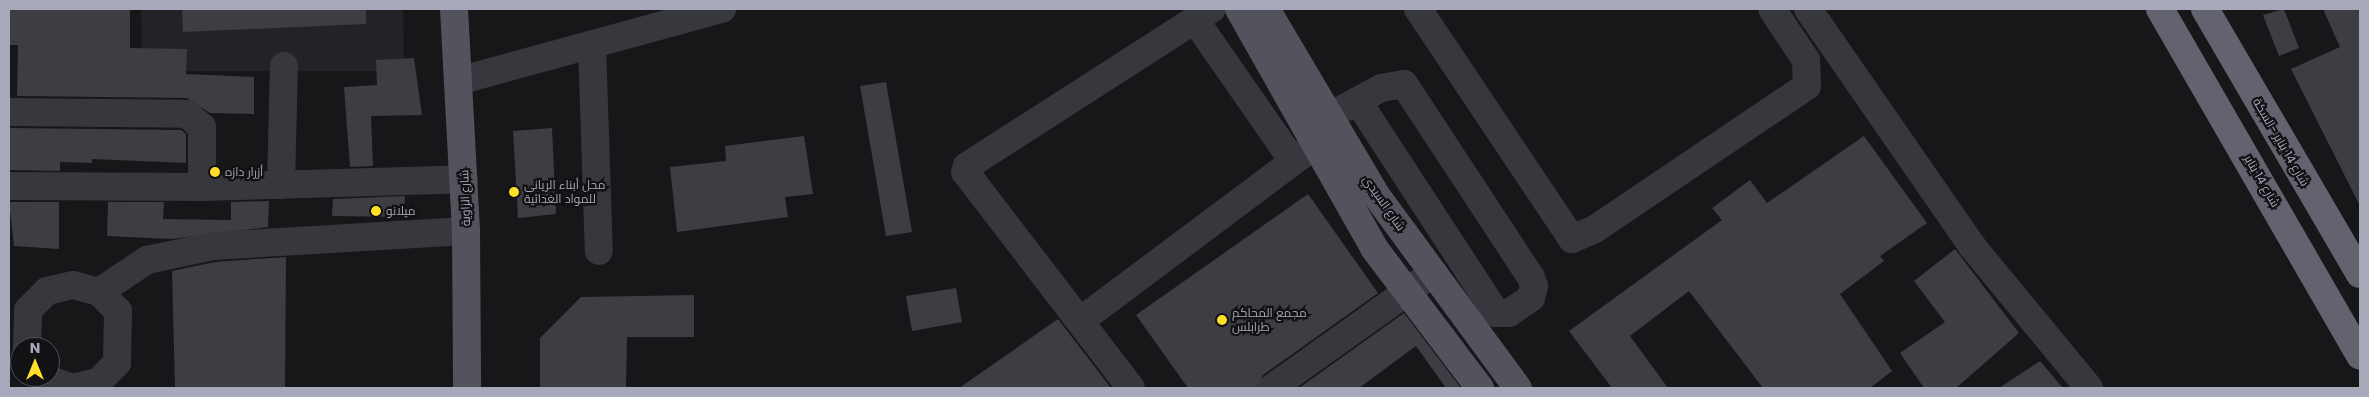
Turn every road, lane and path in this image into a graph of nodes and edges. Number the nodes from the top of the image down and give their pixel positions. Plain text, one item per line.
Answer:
1 (454, 9) edge
2 (722, 9) edge
3 (1240, 9) edge
4 (1266, 9) edge
5 (1418, 9) edge
6 (1772, 9) edge
7 (1808, 9) edge
8 (2160, 9) edge
9 (2204, 9) edge
10 (1203, 14) edge
11 (592, 44) junction
12 (284, 66) dead end
13 (458, 81) junction
14 (1358, 101) junction
15 (9, 112) edge
16 (1328, 117) junction
17 (1304, 154) junction
18 (464, 179) junction
19 (281, 185) junction
20 (9, 186) edge
21 (202, 187) junction
22 (466, 231) junction
23 (600, 251) dead end
24 (1433, 273) junction
25 (2360, 274) edge
26 (99, 292) junction
27 (1407, 292) junction
28 (1080, 321) junction
29 (27, 337) edge
30 (2360, 355) edge
31 (60, 384) edge
32 (72, 388) edge
33 (468, 388) edge
34 (1131, 388) edge
35 (1272, 388) edge
36 (1480, 388) edge
37 (1518, 388) edge
38 (2089, 388) edge

1 - 13 main road, شارع الزاوية
2 - 11 street
3 - 17 main road
4 - 16 main road, شارع السيدي
5 - 6 street
7 - 38 street
8 - 30 highway, شارع 14 يناير
9 - 25 highway, شارع 14 يناير -السكة
10 - 17 street
10 - 28 street
11 - 13 street
11 - 23 street
12 - 19 street
13 - 18 main road, شارع الزاوية
14 - 14 street
14 - 16 street
15 - 21 street
16 - 24 main road, شارع السيدي
17 - 27 main road
17 - 28 street
18 - 19 street
18 - 22 main road, شارع الزاوية
19 - 21 street
20 - 21 street
22 - 26 street
22 - 33 main road, شارع الزاوية
24 - 27 street
24 - 37 main road, شارع السيدي
26 - 29 street
26 - 32 street
27 - 35 street
27 - 36 main road
28 - 34 street
31 - 32 street

